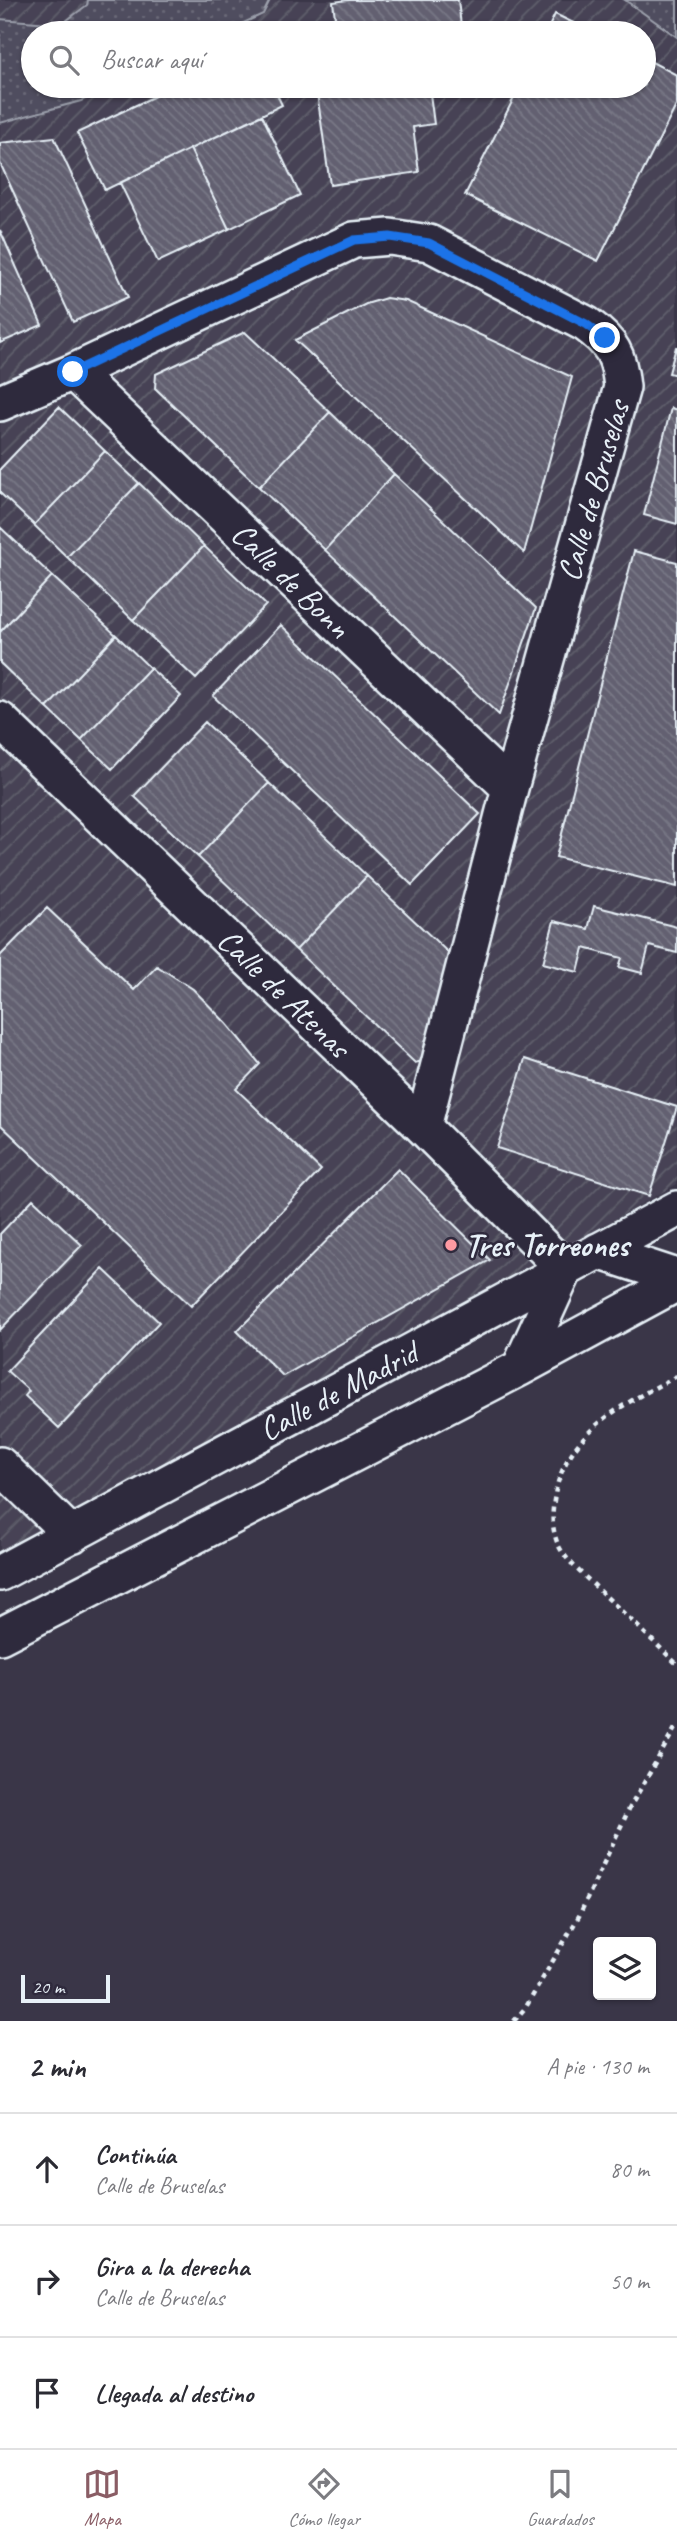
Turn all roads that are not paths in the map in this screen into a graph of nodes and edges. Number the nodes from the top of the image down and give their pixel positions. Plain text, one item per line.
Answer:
1 (73, 372) junction
2 (0, 403) edge
3 (0, 720) edge
4 (510, 788) junction
5 (423, 1127) junction
6 (677, 1209) edge
7 (598, 1251) junction
8 (565, 1269) junction
9 (677, 1277) edge
10 (677, 1283) edge
11 (520, 1368) junction
12 (0, 1465) edge
13 (72, 1535) junction
14 (0, 1573) edge
15 (0, 1636) edge

1 - 2 street, Calle de Bruselas
1 - 4 street, Calle de Bonn
1 - 4 street, Calle de Bruselas
3 - 5 street, Calle de Atenas
4 - 5 street, Calle de Bruselas
5 - 8 street, Calle de Atenas
6 - 7 street, Calle de Madrid
7 - 8 street, Calle de Madrid
7 - 9 street
8 - 11 street
8 - 13 street, Calle de Madrid
10 - 11 street, Calle de Madrid
11 - 15 street, Calle de Madrid
12 - 13 street
13 - 14 street, Calle de Madrid

